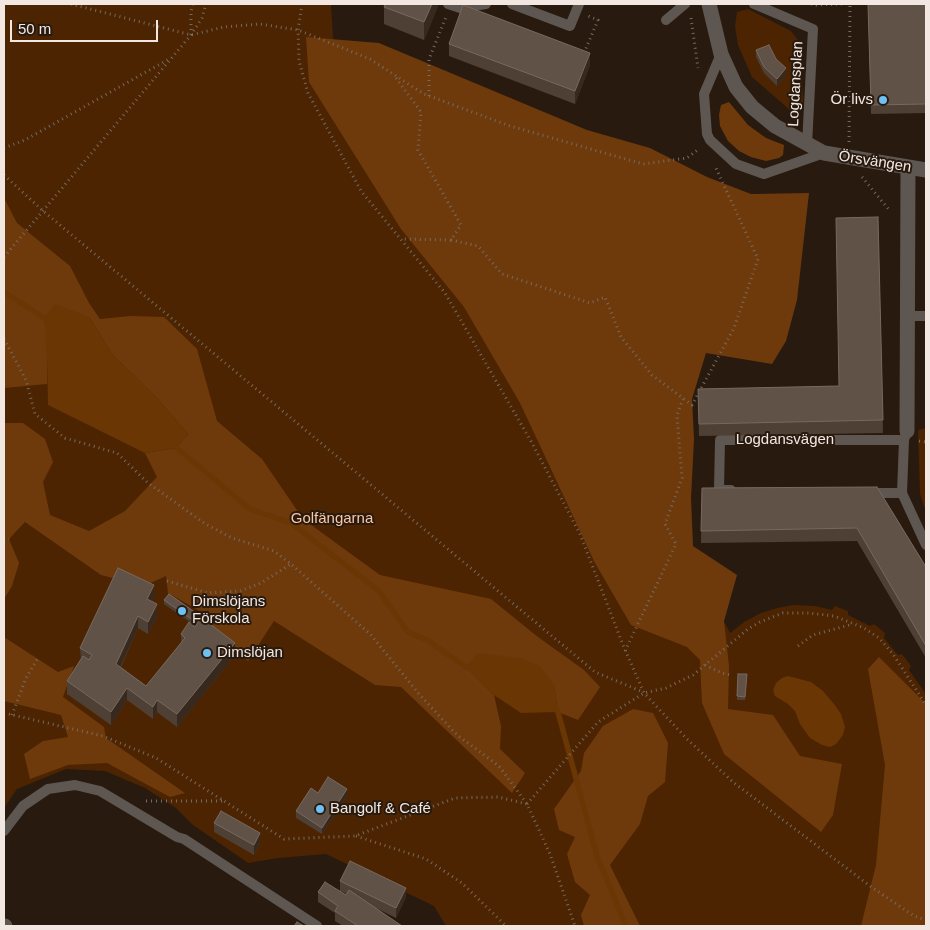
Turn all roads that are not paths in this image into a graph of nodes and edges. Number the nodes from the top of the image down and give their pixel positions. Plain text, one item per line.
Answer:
1 (449, 4) edge
2 (486, 4) edge
3 (512, 4) edge
4 (709, 4) edge
5 (754, 4) edge
6 (578, 7) edge
7 (688, 8) edge
8 (666, 20) dead end
9 (721, 54) junction
10 (807, 145) junction
11 (824, 154) junction
12 (908, 167) junction
13 (926, 170) edge
14 (907, 316) junction
15 (926, 316) edge
16 (906, 435) junction
17 (738, 490) edge
18 (854, 492) edge
19 (902, 493) junction
20 (926, 545) edge
21 (4, 831) edge
22 (317, 926) edge

1 - 2 lane
3 - 6 lane
4 - 9 street, Örsvängen
5 - 10 lane, Logdansplan
7 - 8 lane
9 - 10 street, Örsvängen
9 - 11 lane, Örsvängen
10 - 11 street, Örsvängen
11 - 12 street, Örsvängen
12 - 13 street, Örsvängen
12 - 14 street
14 - 15 lane
14 - 16 street
16 - 17 lane, Logdansvägen
16 - 19 lane
18 - 19 lane
19 - 20 lane
21 - 22 lane

